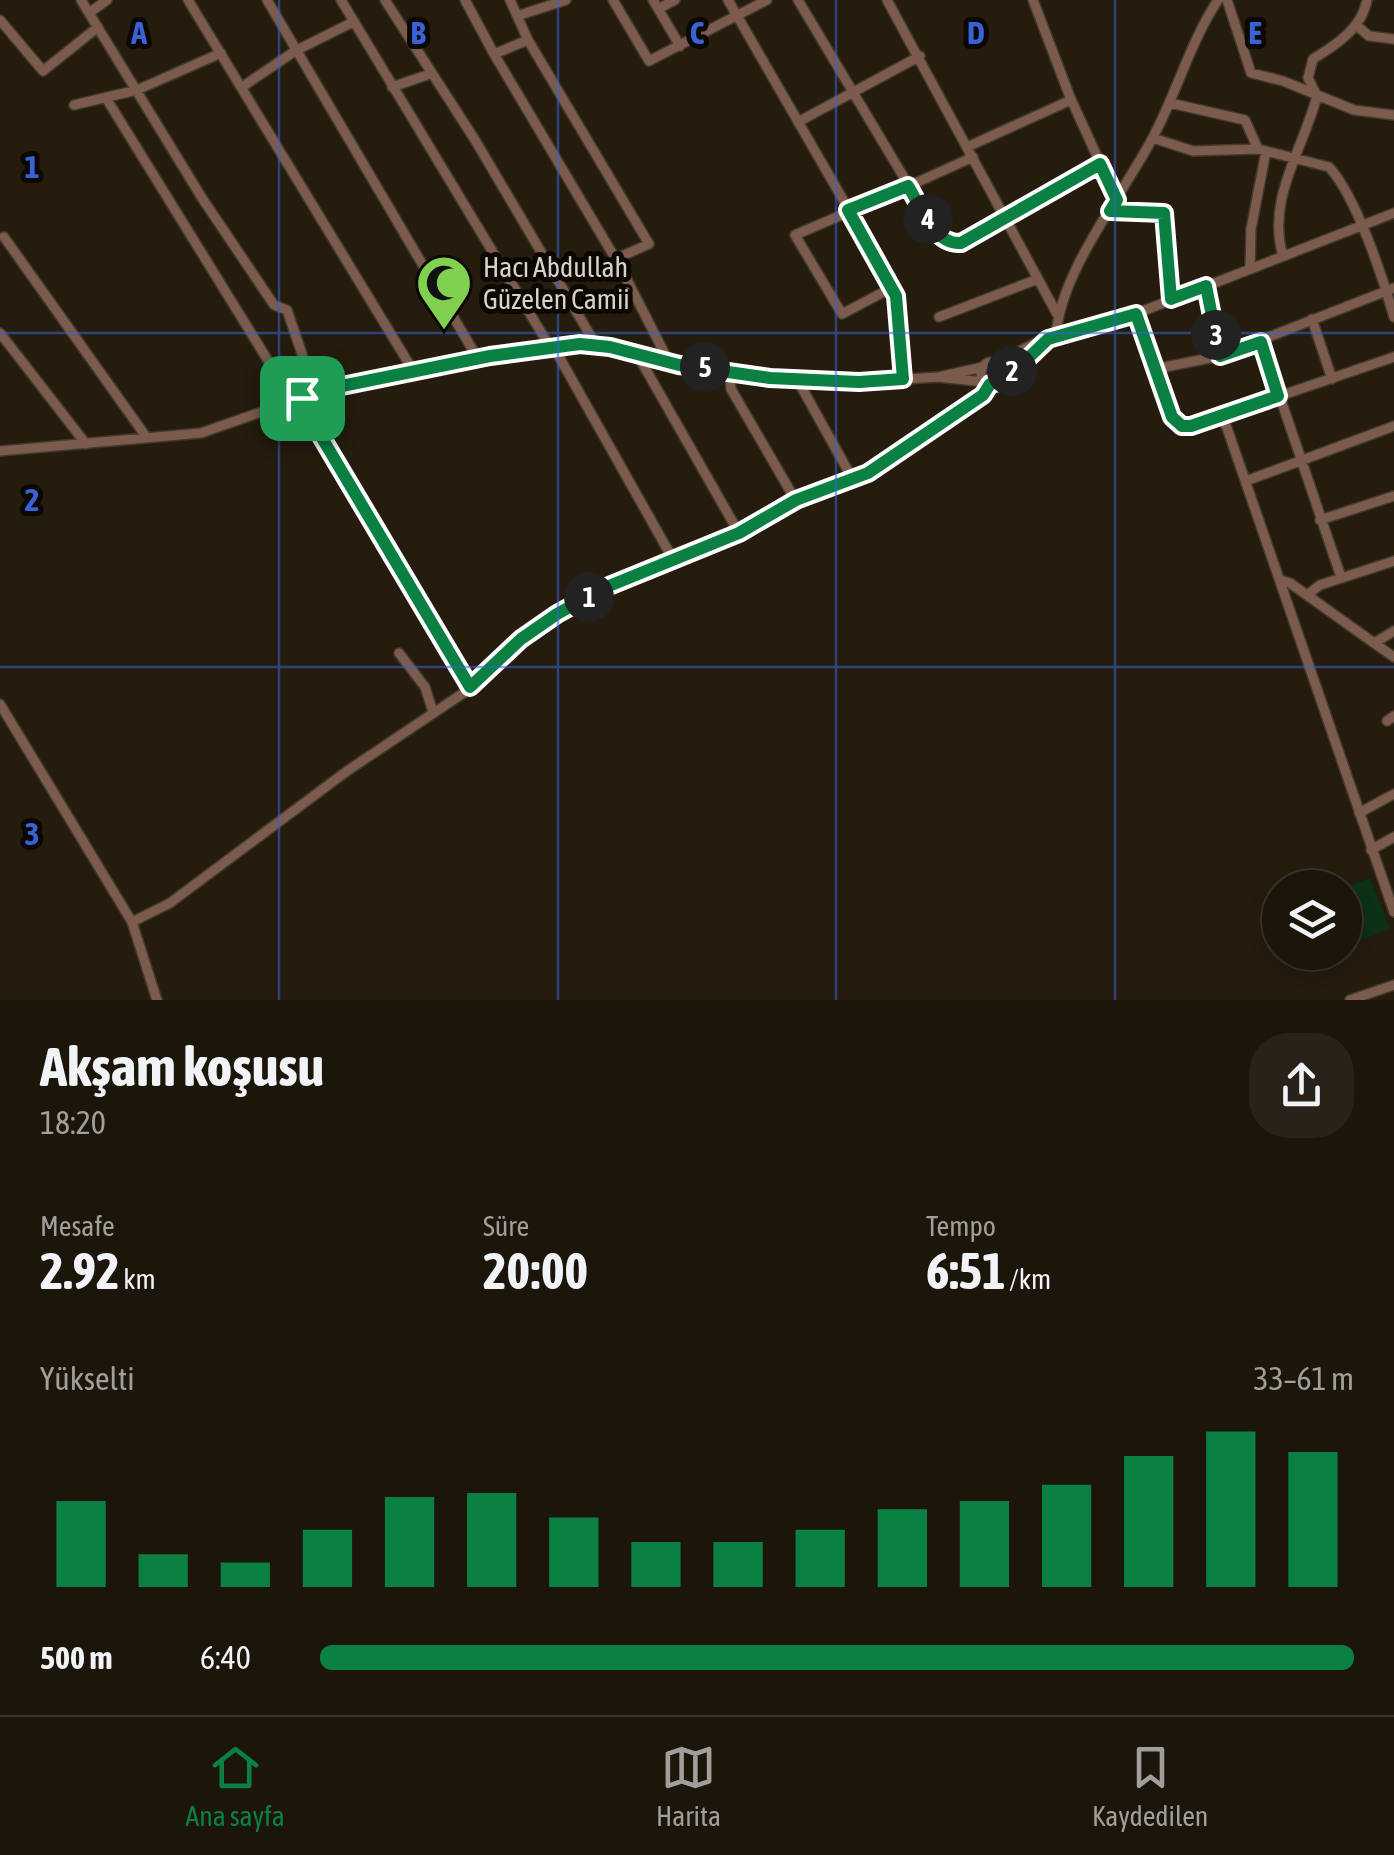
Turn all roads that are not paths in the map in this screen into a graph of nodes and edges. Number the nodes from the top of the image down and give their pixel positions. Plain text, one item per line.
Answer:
1 (81, 0) edge
2 (107, 0) edge
3 (188, 0) edge
4 (267, 0) edge
5 (341, 0) edge
6 (385, 0) edge
7 (465, 0) edge
8 (510, 0) edge
9 (566, 0) edge
10 (613, 0) edge
11 (675, 0) edge
12 (728, 0) edge
13 (767, 0) edge
14 (798, 0) edge
15 (888, 0) edge
16 (1033, 0) edge
17 (1218, 0) edge
18 (1228, 0) edge
19 (1366, 0) edge
20 (656, 4) edge
21 (89, 13) junction
22 (518, 16) junction
23 (737, 16) junction
24 (0, 20) edge
25 (353, 22) junction
26 (1356, 25) junction
27 (98, 27) junction
28 (1394, 39) edge
29 (528, 40) junction
30 (680, 46) junction
31 (295, 51) junction
32 (221, 53) junction
33 (494, 54) junction
34 (920, 56) junction
35 (430, 74) junction
36 (392, 86) junction
37 (242, 87) junction
38 (137, 90) junction
39 (855, 92) junction
40 (1317, 96) junction
41 (106, 98) junction
42 (1072, 100) junction
43 (1170, 103) junction
44 (74, 105) dead end
45 (1394, 115) edge
46 (798, 122) junction
47 (1153, 138) junction
48 (966, 148) junction
49 (1262, 150) junction
50 (1294, 156) junction
51 (973, 158) junction
52 (1100, 164) junction
53 (908, 186) junction
54 (1117, 200) junction
55 (848, 210) junction
56 (1110, 211) junction
57 (1394, 212) edge
58 (1004, 220) junction
59 (1361, 226) junction
60 (4, 237) dead end
61 (1283, 256) junction
62 (616, 259) junction
63 (1250, 268) junction
64 (1038, 279) junction
65 (1206, 286) junction
66 (893, 287) junction
67 (1390, 289) edge
68 (1171, 299) junction
69 (1136, 314) junction
70 (1058, 315) junction
71 (1394, 316) edge
72 (939, 318) dead end
73 (1312, 319) junction
74 (0, 333) edge
75 (1052, 338) junction
76 (1261, 342) junction
77 (8, 343) junction
78 (596, 345) junction
79 (552, 346) junction
80 (0, 352) edge
81 (637, 354) junction
82 (1220, 356) junction
83 (1394, 357) edge
84 (478, 359) junction
85 (668, 362) junction
86 (996, 363) junction
87 (983, 367) junction
88 (1155, 369) junction
89 (729, 370) junction
90 (414, 372) junction
91 (1003, 375) junction
92 (938, 377) junction
93 (903, 379) junction
94 (1332, 379) junction
95 (798, 380) junction
96 (988, 383) junction
97 (1278, 396) junction
98 (297, 399) junction
99 (1221, 416) junction
100 (1394, 426) edge
101 (147, 438) junction
102 (86, 444) junction
103 (0, 452) edge
104 (1300, 461) junction
105 (852, 478) junction
106 (1246, 482) junction
107 (1394, 496) edge
108 (796, 500) junction
109 (1320, 520) junction
110 (739, 533) junction
111 (1394, 560) edge
112 (674, 561) junction
113 (1341, 578) junction
114 (1280, 580) junction
115 (1306, 595) junction
116 (1394, 631) edge
117 (1374, 643) junction
118 (400, 653) dead end
119 (1394, 658) edge
120 (470, 687) junction
121 (0, 704) edge
122 (434, 712) junction
123 (1394, 794) edge
124 (1359, 813) junction
125 (1394, 837) edge
126 (1370, 850) junction
127 (1394, 910) edge
128 (132, 922) junction
129 (1394, 985) edge
130 (157, 1000) edge
131 (1350, 1000) edge

1 - 21 street
2 - 21 street
3 - 32 street
4 - 31 street
5 - 25 street
6 - 35 street
7 - 33 street
8 - 22 street
9 - 22 street
10 - 30 street
11 - 20 street
12 - 23 street
13 - 23 street
14 - 39 street
15 - 34 street
16 - 42 street
17 - 43 street
18 - 40 street
19 - 26 street
20 - 30 street
21 - 27 street
22 - 29 street
23 - 30 street
23 - 46 street
24 - 27 street
25 - 31 street
25 - 36 street
26 - 28 street
26 - 40 street
27 - 38 street
29 - 33 street
29 - 62 street
31 - 37 street
31 - 84 street
32 - 37 street
32 - 38 street
33 - 62 street
34 - 39 street
34 - 48 street
35 - 36 street
35 - 78 street
36 - 79 street
37 - 90 street
38 - 41 street
38 - 98 street
39 - 46 street
39 - 53 street
40 - 45 street
40 - 50 street
41 - 44 street
41 - 98 street
42 - 48 street
42 - 52 street
43 - 47 street
43 - 49 street
46 - 55 street
47 - 49 street
47 - 54 street
48 - 51 street
49 - 50 street
49 - 63 street
50 - 59 street
50 - 61 street
51 - 53 street
51 - 58 street
52 - 54 street
52 - 58 street
53 - 55 street
53 - 58 street
54 - 56 street
55 - 66 street
55 - 66 street
56 - 68 street
56 - 70 street
57 - 59 street
58 - 64 street
59 - 61 street
59 - 67 street
60 - 101 street
61 - 63 street
62 - 85 street
63 - 65 street
64 - 70 street
64 - 72 street
65 - 68 street
65 - 82 street
66 - 93 street
67 - 71 street
67 - 73 street
68 - 69 street
69 - 75 street
69 - 88 street
70 - 75 street
73 - 76 street
73 - 94 street
74 - 77 street
75 - 86 street
75 - 91 street
76 - 82 street
76 - 97 street
77 - 80 street
77 - 102 street
78 - 79 street
78 - 81 street
79 - 84 street
79 - 112 street
81 - 85 street
81 - 110 street
82 - 88 street
83 - 94 street
84 - 90 street
85 - 89 street
86 - 87 street
86 - 91 street
87 - 92 street
87 - 96 street
88 - 99 street
89 - 95 street
89 - 108 street
90 - 98 street
91 - 96 street
92 - 93 street
92 - 96 street
93 - 95 street
94 - 97 street
95 - 105 street
96 - 105 street
97 - 99 street
97 - 104 street
98 - 101 street
98 - 120 street
99 - 106 street
100 - 104 street
101 - 102 street
102 - 103 street
104 - 106 street
104 - 109 street
105 - 108 street
106 - 114 street
107 - 109 street
108 - 110 street
109 - 113 street
110 - 112 street
111 - 113 street
112 - 120 street
113 - 115 street
114 - 115 street
114 - 124 street
115 - 117 street
116 - 117 street
117 - 119 street
118 - 122 street
120 - 122 street
121 - 128 street
122 - 128 street
123 - 124 street
124 - 126 street
125 - 126 street
126 - 127 street
128 - 130 street
129 - 131 street

